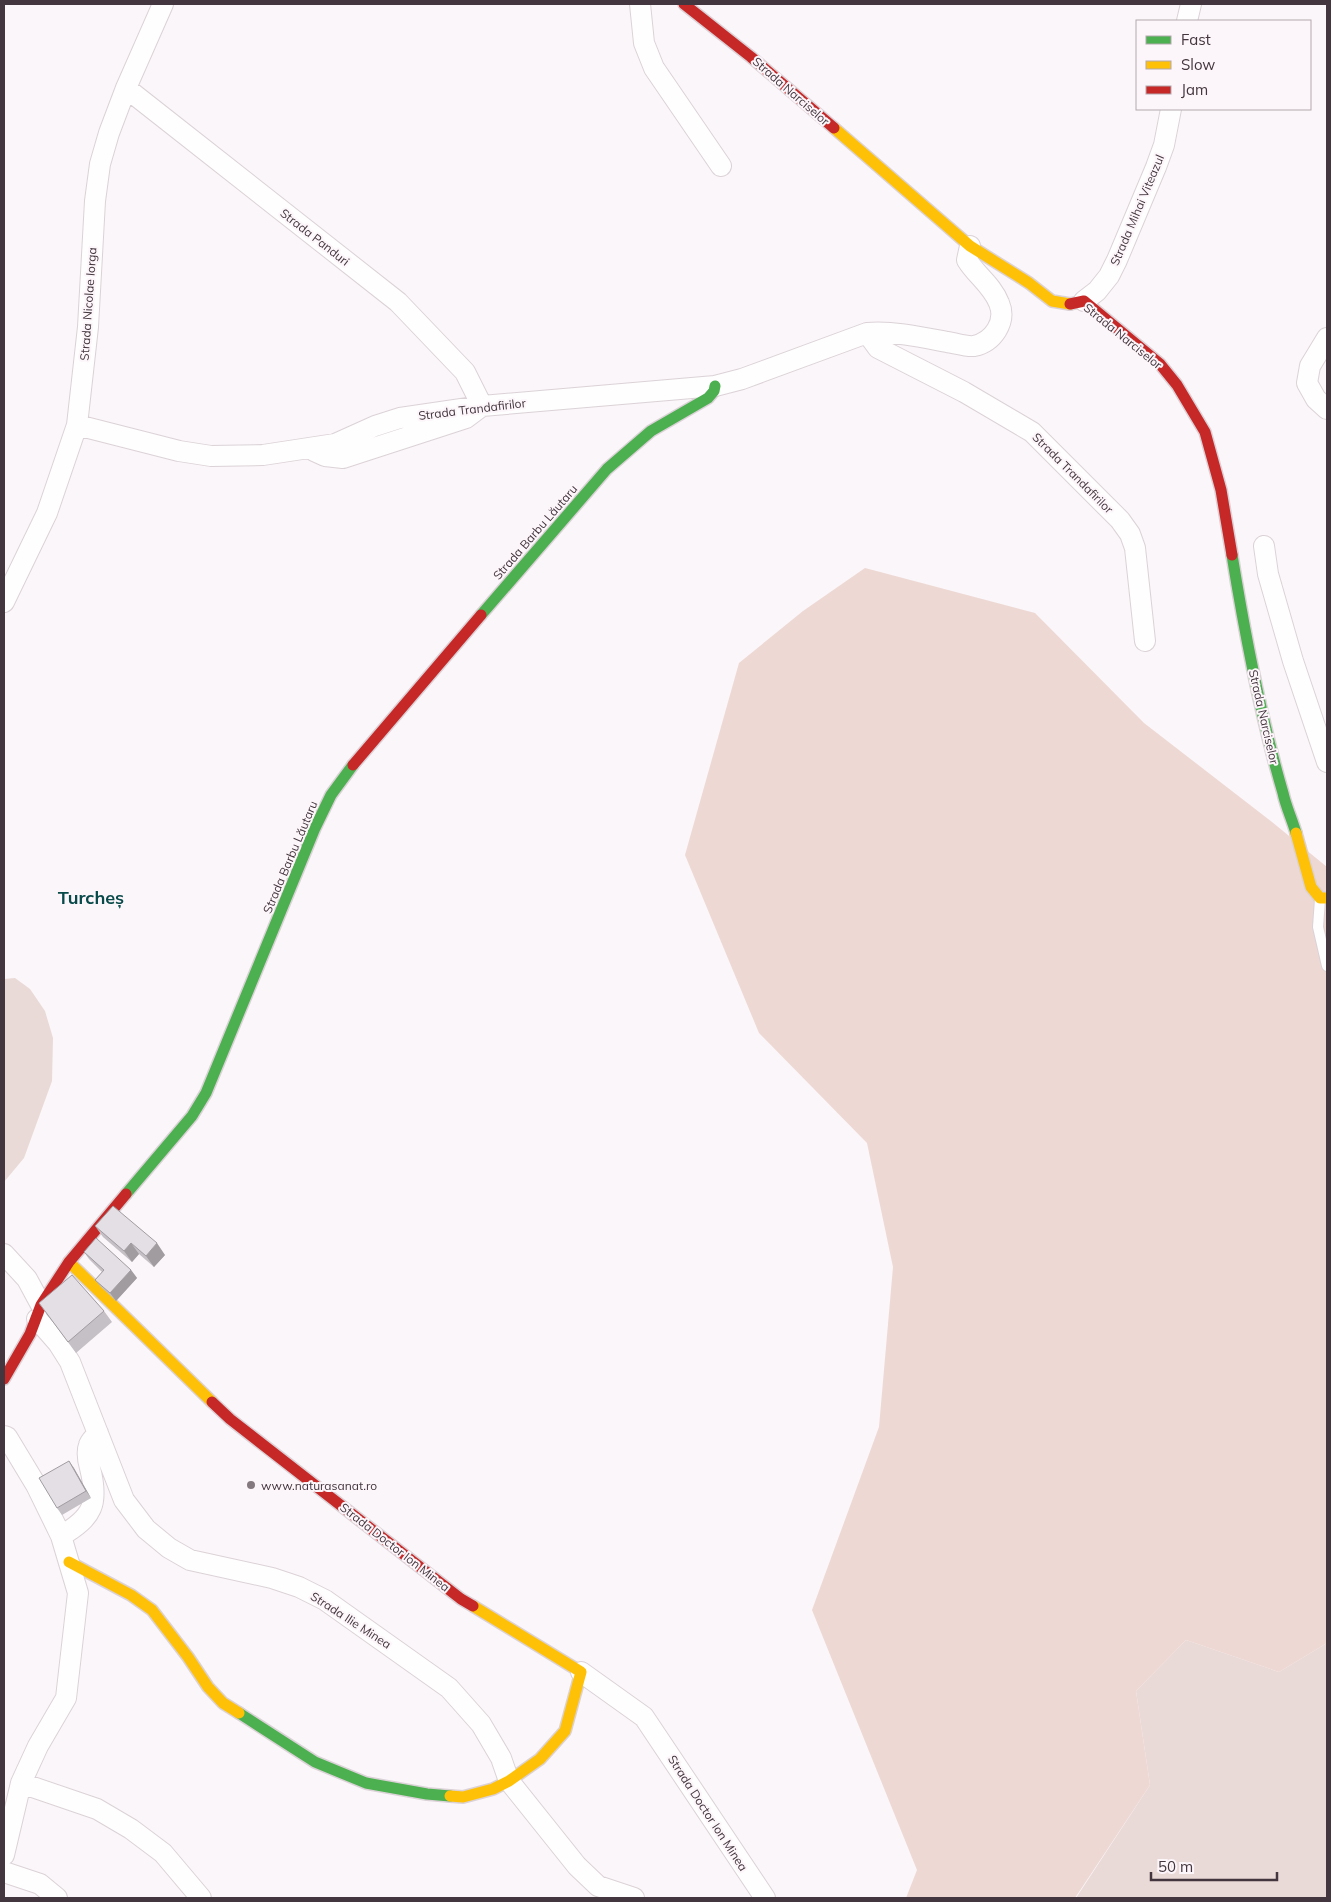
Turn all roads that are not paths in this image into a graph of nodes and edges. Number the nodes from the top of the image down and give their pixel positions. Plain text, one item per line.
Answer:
1 (163, 4) edge
2 (640, 4) edge
3 (684, 4) edge
4 (1190, 4) edge
5 (1187, 20) edge
6 (126, 88) junction
7 (1171, 110) edge
8 (721, 166) dead end
9 (970, 246) junction
10 (1084, 301) junction
11 (867, 333) junction
12 (1327, 338) edge
13 (715, 386) junction
14 (482, 406) junction
15 (1327, 410) edge
16 (77, 425) junction
17 (1264, 546) dead end
18 (4, 602) edge
19 (1145, 641) dead end
20 (1327, 762) edge
21 (1324, 898) edge
22 (1327, 966) edge
23 (4, 1254) edge
24 (69, 1262) junction
25 (39, 1312) junction
26 (4, 1379) edge
27 (98, 1433) junction
28 (4, 1436) edge
29 (61, 1536) junction
30 (69, 1562) junction
31 (581, 1672) junction
32 (509, 1781) junction
33 (21, 1783) junction
34 (4, 1856) edge
35 (4, 1872) edge
36 (57, 1898) edge
37 (201, 1898) edge
38 (634, 1898) edge
39 (764, 1898) edge

1 - 6 street, Strada Nicolae Iorga
2 - 8 street
3 - 9 street, Strada Narciselor
4 - 5 street
6 - 14 street, Strada Panduri
6 - 16 street, Strada Nicolae Iorga
7 - 10 street, Strada Mihai Viteazul
9 - 10 street, Strada Narciselor
9 - 11 street, Strada Trandafirilor
10 - 21 street, Strada Narciselor
11 - 13 street, Strada Trandafirilor
11 - 19 street, Strada Trandafirilor
12 - 15 street
13 - 14 street, Strada Trandafirilor
13 - 24 street, Strada Barbu Lăutaru
14 - 16 street, Strada Trandafirilor
16 - 18 street, Strada Nicolae Iorga
17 - 20 street
21 - 22 lane
23 - 25 street, Strada Ilie Minea
24 - 25 street, Strada Barbu Lăutaru
24 - 31 street, Strada Doctor Ion Minea
25 - 26 street, Strada Barbu Lăutaru
25 - 27 street, Strada Ilie Minea
27 - 29 street
27 - 32 street, Strada Ilie Minea
28 - 29 street
29 - 30 street
30 - 32 street
30 - 33 street
31 - 32 street
31 - 39 street, Strada Doctor Ion Minea
32 - 38 street, Strada Ilie Minea
33 - 34 street
33 - 37 street
35 - 36 street

